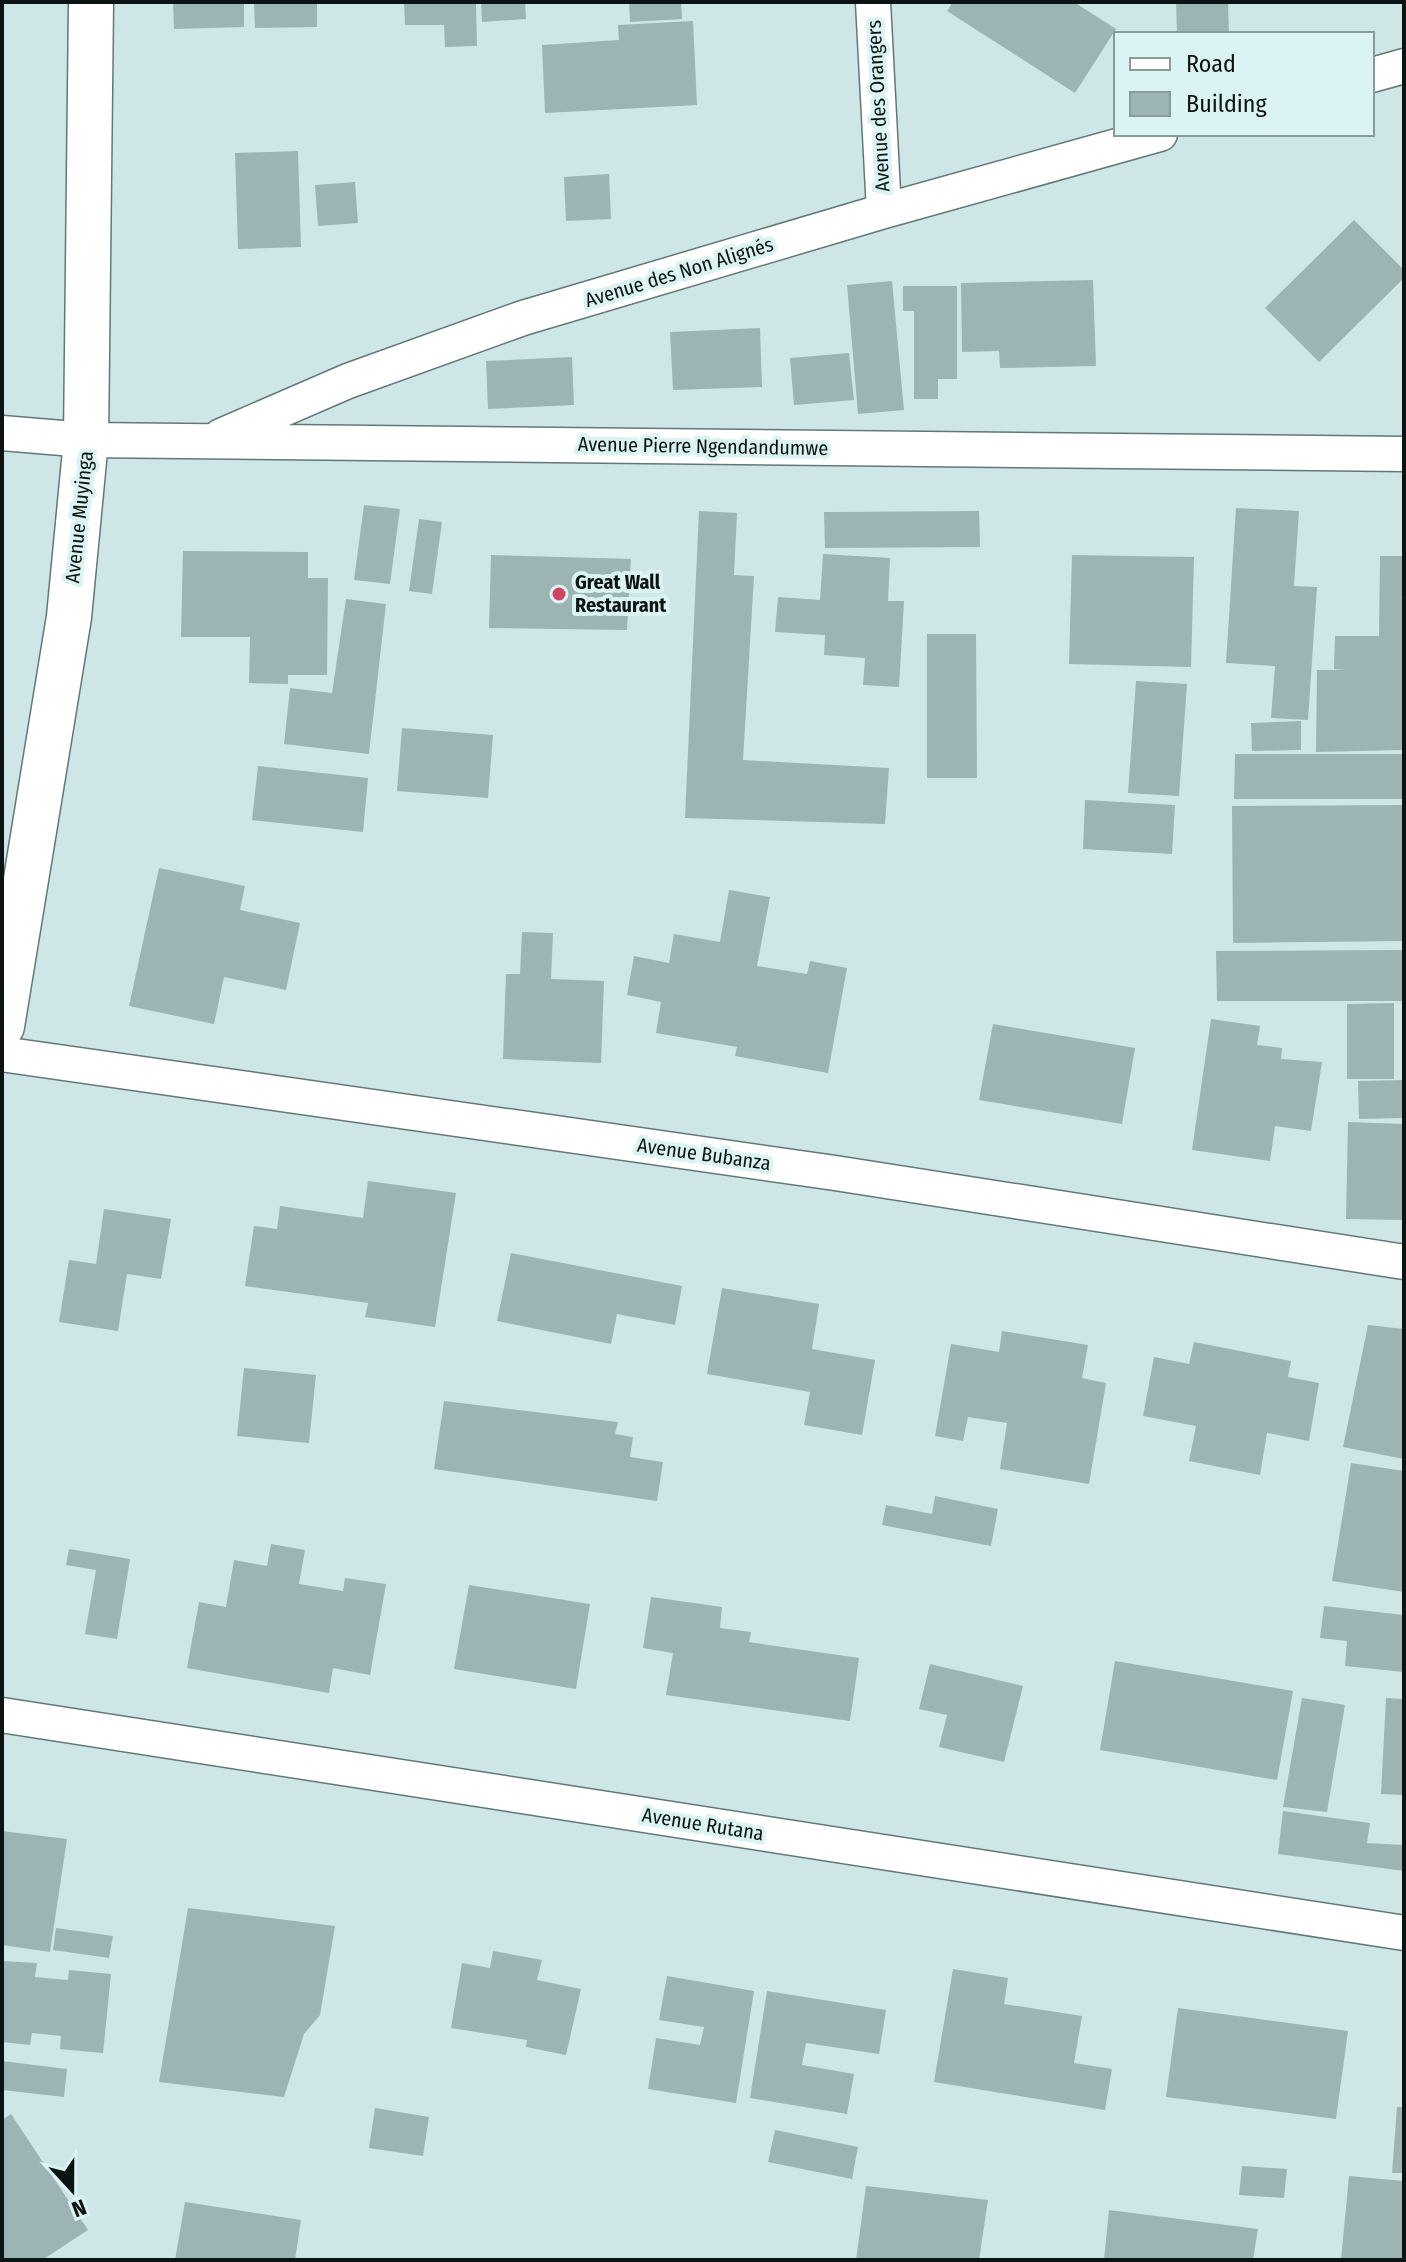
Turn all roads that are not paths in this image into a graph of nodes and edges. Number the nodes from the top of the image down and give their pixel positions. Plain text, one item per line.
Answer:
1 (91, 2) edge
2 (873, 2) edge
3 (1404, 66) edge
4 (1374, 74) edge
5 (1153, 136) edge
6 (884, 211) junction
7 (2, 433) edge
8 (86, 440) junction
9 (209, 441) junction
10 (1404, 454) edge
11 (2, 1026) edge
12 (2, 1054) edge
13 (1404, 1262) edge
14 (2, 1715) edge
15 (1404, 1933) edge

1 - 8 street, Avenue Muyinga
2 - 6 street, Avenue des Orangers
3 - 4 street
5 - 6 street, Avenue des Non Alignés
6 - 9 street, Avenue des Non Alignés
7 - 8 street, Avenue Pierre Ngendandumwe
8 - 9 street, Avenue Pierre Ngendandumwe
8 - 11 street, Avenue Muyinga
9 - 10 street, Avenue Pierre Ngendandumwe
12 - 13 street, Avenue Bubanza
14 - 15 street, Avenue Rutana

